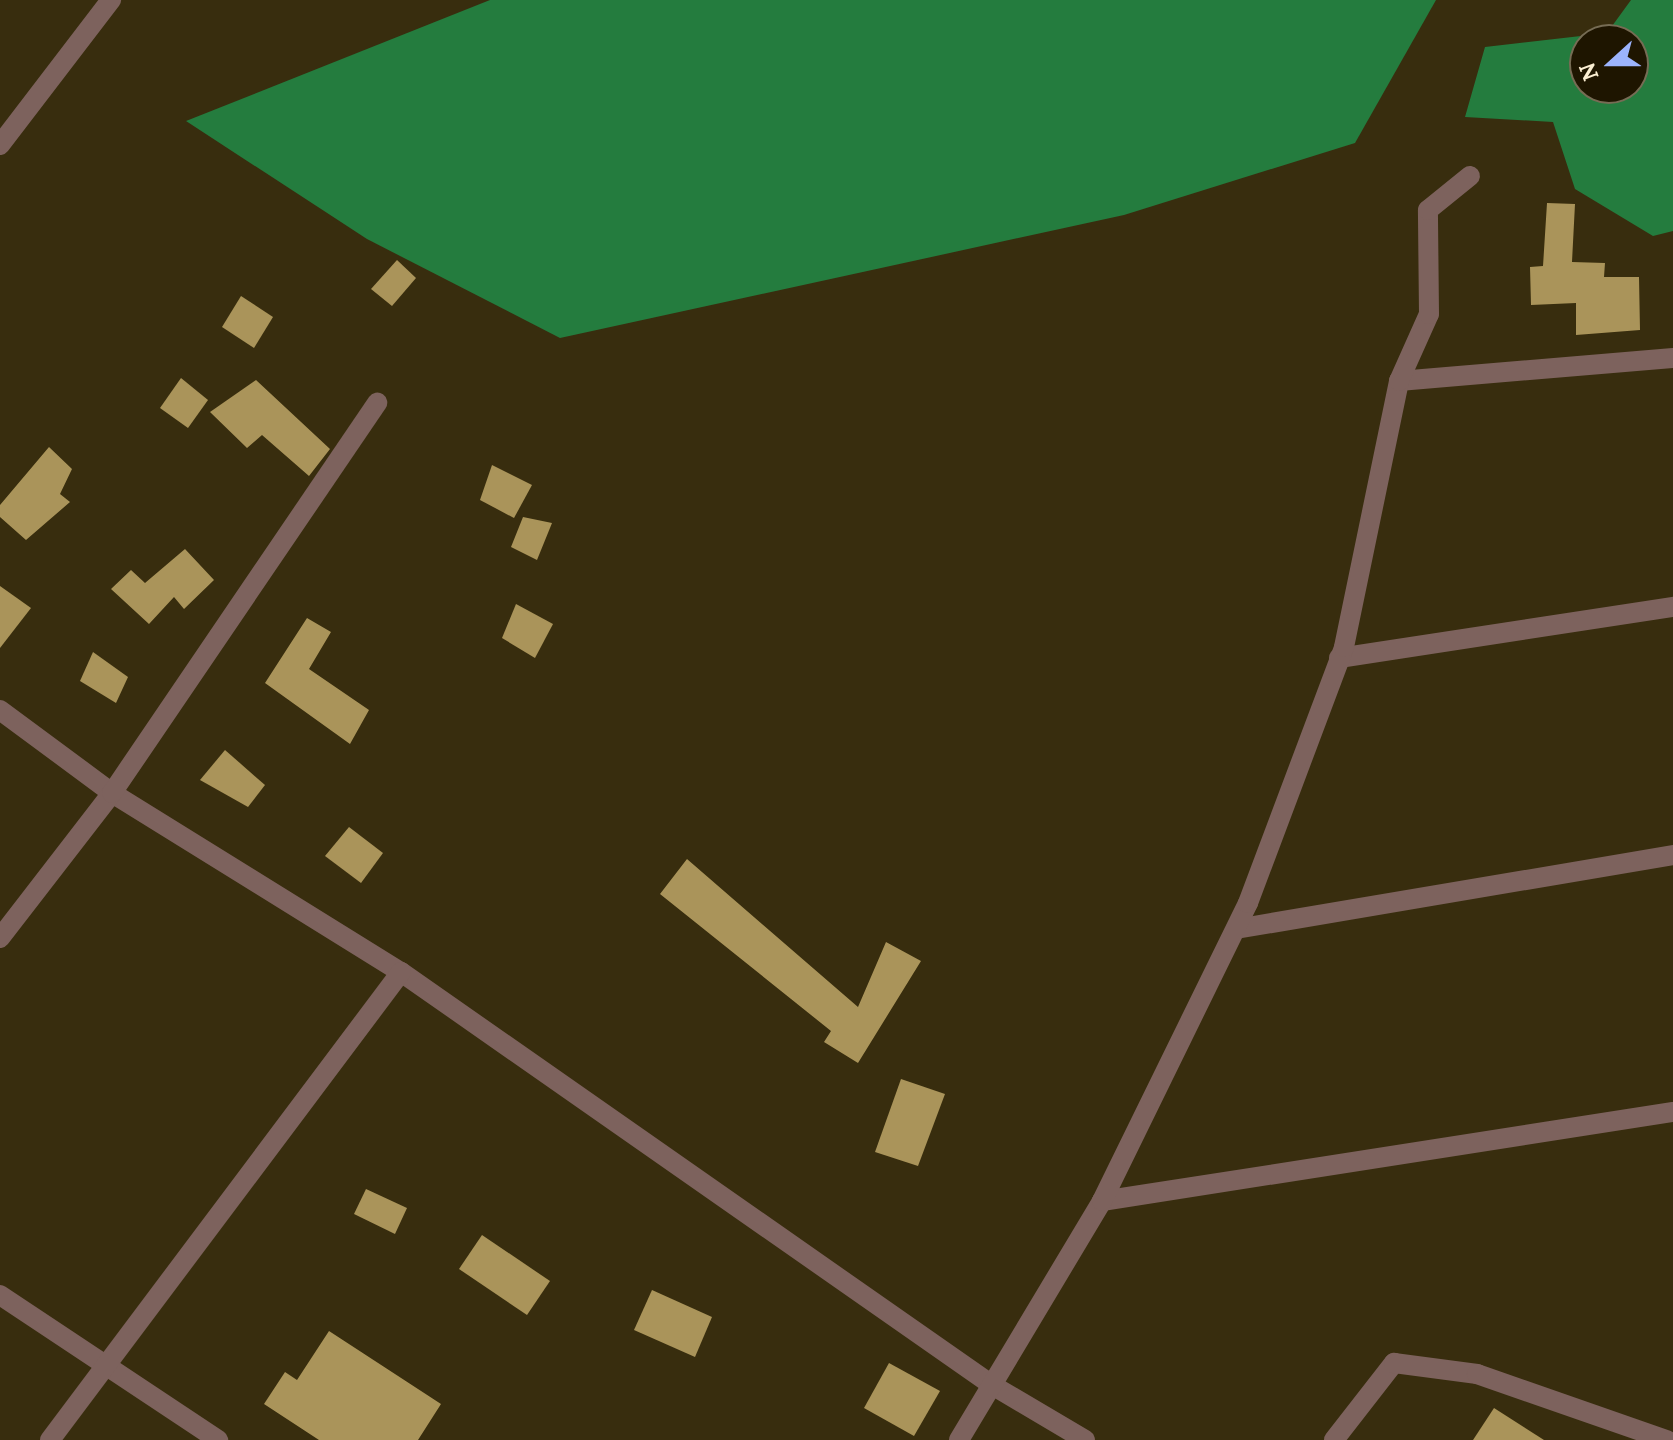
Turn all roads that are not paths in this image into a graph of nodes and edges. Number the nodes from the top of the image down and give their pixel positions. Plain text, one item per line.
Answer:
1 (111, 0) edge
2 (0, 145) edge
3 (1470, 176) dead end
4 (1673, 358) edge
5 (1399, 381) junction
6 (377, 403) dead end
7 (1673, 607) edge
8 (1339, 658) junction
9 (0, 710) edge
10 (112, 793) junction
11 (1673, 855) edge
12 (1236, 929) junction
13 (0, 938) edge
14 (401, 972) junction
15 (1673, 1112) edge
16 (1102, 1201) junction
17 (0, 1295) edge
18 (105, 1364) junction
19 (992, 1385) junction
20 (1673, 1439) edge
21 (50, 1440) edge
22 (218, 1440) edge
23 (959, 1440) edge
24 (1085, 1440) edge
25 (1334, 1440) edge
26 (1667, 1440) edge

1 - 2 street
3 - 5 street
4 - 5 street
5 - 8 street
6 - 10 street
7 - 8 street
8 - 12 street
9 - 10 street
10 - 13 street
10 - 14 street
11 - 12 street
12 - 16 street
14 - 18 street
14 - 19 street
15 - 16 street
16 - 19 street
17 - 18 street
18 - 21 street
18 - 22 street
19 - 23 street
19 - 24 street
20 - 26 street
25 - 26 street

